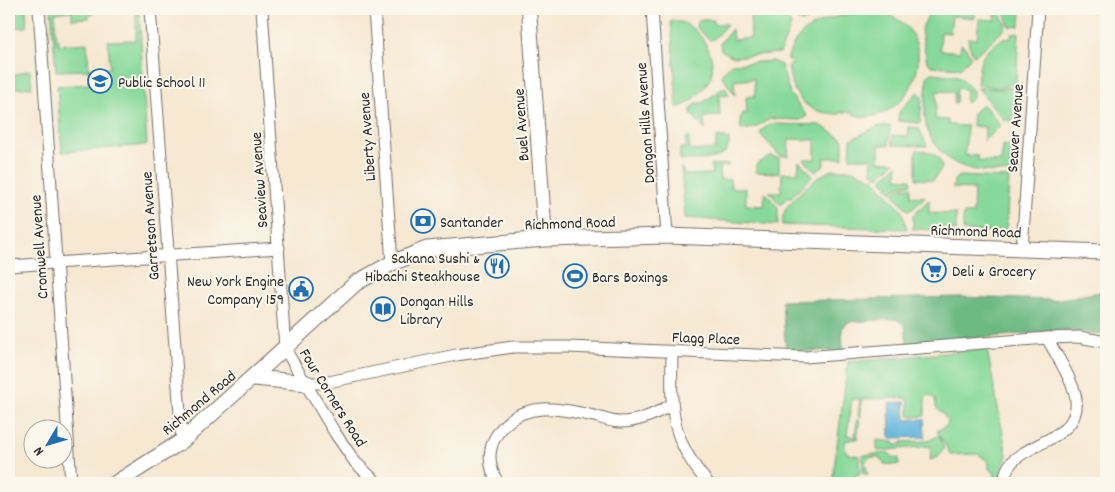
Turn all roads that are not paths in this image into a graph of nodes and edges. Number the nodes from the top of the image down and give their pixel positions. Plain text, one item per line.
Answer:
1 (39, 9) edge
2 (150, 9) edge
3 (262, 9) edge
4 (374, 9) edge
5 (529, 9) edge
6 (652, 9) edge
7 (1038, 9) edge
8 (667, 236) junction
9 (545, 239) junction
10 (279, 248) junction
11 (1022, 250) junction
12 (1106, 252) edge
13 (167, 255) junction
14 (56, 263) junction
15 (392, 263) junction
16 (9, 266) edge
17 (1047, 338) junction
18 (1106, 342) edge
19 (285, 349) junction
20 (672, 353) junction
21 (254, 378) junction
22 (307, 383) junction
23 (671, 406) junction
24 (182, 441) junction
25 (71, 483) edge
26 (116, 483) edge
27 (377, 483) edge
28 (498, 483) edge
29 (708, 483) edge
30 (1005, 483) edge

1 - 14 street, Cromwell Avenue
2 - 13 street, Garretson Avenue
3 - 10 street, Seaview Avenue
4 - 15 street, Liberty Avenue
5 - 9 street, Buel Avenue
6 - 8 street, Dongan Hills Avenue
7 - 11 street, Seaver Avenue
8 - 9 main road, Richmond Road
8 - 11 main road, Richmond Road
9 - 15 main road, Richmond Road
10 - 13 street
10 - 19 street, Seaview Avenue
11 - 12 main road, Richmond Road
13 - 14 street
13 - 24 street, Garretson Avenue
14 - 16 street
14 - 25 street, Cromwell Avenue
15 - 19 main road, Richmond Road
17 - 18 street, Flagg Place
17 - 20 street, Flagg Place
17 - 30 street
19 - 21 main road, Richmond Road
19 - 22 street, Four Corners Road
20 - 22 street, Flagg Place
20 - 23 street
21 - 22 main road
21 - 24 main road, Richmond Road
22 - 27 street, Four Corners Road
23 - 28 street
23 - 29 street
24 - 26 main road, Richmond Road

